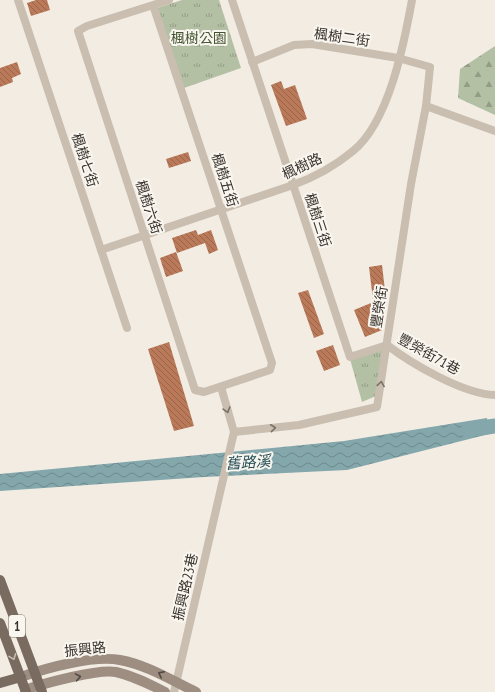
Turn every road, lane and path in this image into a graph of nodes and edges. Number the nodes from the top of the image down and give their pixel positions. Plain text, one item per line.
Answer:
1 (18, 0) edge
2 (169, 0) edge
3 (232, 0) edge
4 (412, 0) edge
5 (153, 5) junction
6 (398, 58) junction
7 (252, 62) junction
8 (430, 67) joint
9 (426, 106) junction
10 (495, 131) edge
11 (293, 185) junction
12 (221, 210) junction
13 (145, 236) junction
14 (101, 250) junction
15 (127, 328) dead end
16 (386, 345) junction
17 (350, 356) joint
18 (221, 387) junction
19 (495, 395) edge
20 (234, 432) junction
21 (0, 580) edge
22 (0, 623) edge
23 (35, 672) junction
24 (20, 677) junction
25 (0, 683) edge
26 (176, 687) edge
27 (41, 688) edge
28 (22, 691) edge
29 (165, 692) edge
30 (196, 692) edge

1 - 14 street, 楓樹七街
2 - 5 street
3 - 7 street, 楓樹三街
4 - 6 street, 楓樹路
5 - 12 street, 楓樹五街
5 - 13 street, 楓樹六街
6 - 7 street, 楓樹二街
6 - 8 street, 楓樹二街
6 - 11 street, 楓樹路
7 - 11 street, 楓樹三街
8 - 9 street, 豐榮街
9 - 10 street
9 - 16 street, 豐榮街
11 - 12 street, 楓樹路
11 - 17 street, 楓樹三街
12 - 13 street, 楓樹路
12 - 18 street, 楓樹五街
13 - 14 street, 楓樹路
13 - 18 street, 楓樹六街
14 - 15 street, 楓樹七街
16 - 17 street, 豐榮街71巷
16 - 19 street, 豐榮街71巷
20 -> 16 street, 豐榮街
18 -> 20 street
20 - 26 street, 振興路23巷
21 - 23 main road, 1
22 -> 24 main road, 1
23 - 24 street, 振興路
26 -> 23 street, 振興路
23 - 27 main road, 1
24 - 25 main road
24 - 28 main road, 1
26 - 30 street, 振興路
27 - 28 street, 振興路
27 -> 29 street, 振興路

